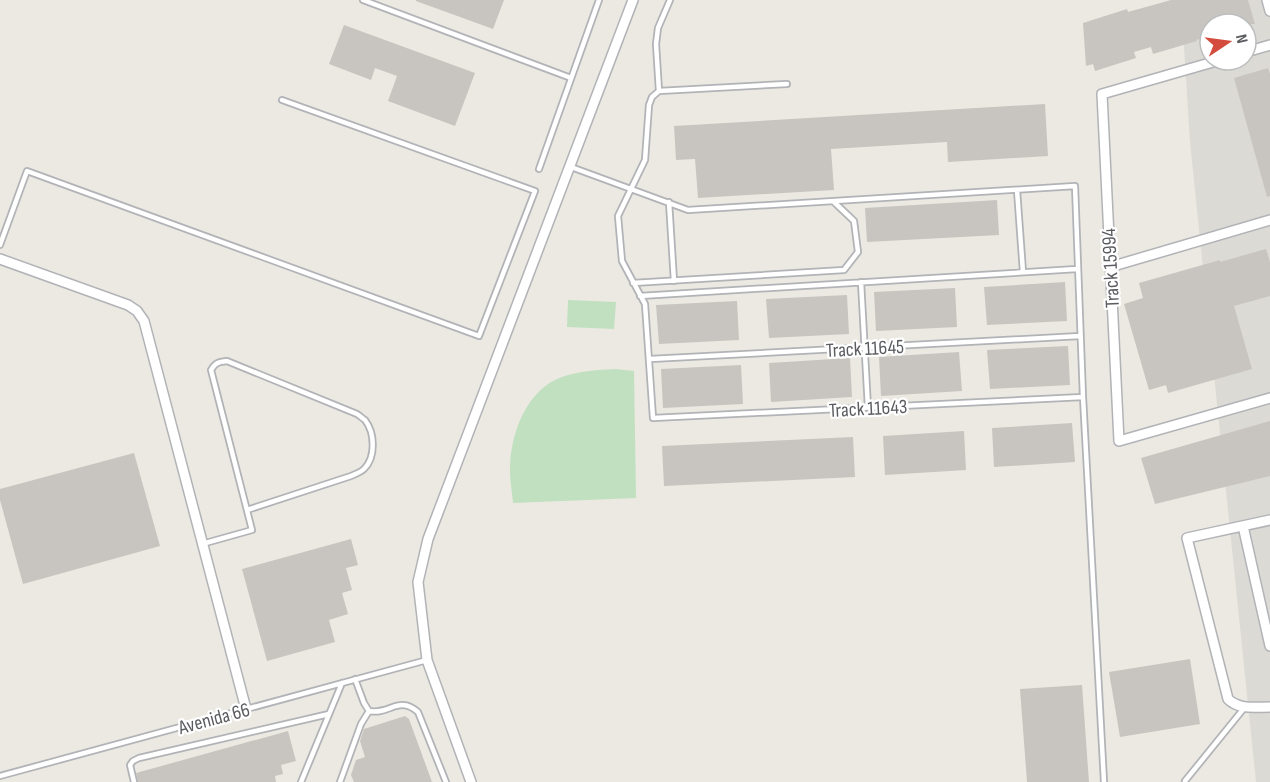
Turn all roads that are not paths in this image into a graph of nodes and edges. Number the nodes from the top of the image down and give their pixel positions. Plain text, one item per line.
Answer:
1 (363, 0) edge
2 (598, 0) edge
3 (633, 0) edge
4 (670, 0) edge
5 (1267, 0) edge
6 (1270, 11) edge
7 (1198, 66) edge
8 (571, 78) junction
9 (787, 84) dead end
10 (659, 91) junction
11 (282, 100) dead end
12 (571, 167) junction
13 (539, 169) dead end
14 (632, 188) junction
15 (1017, 190) junction
16 (669, 202) junction
17 (834, 202) junction
18 (1270, 220) edge
19 (0, 245) edge
20 (0, 259) edge
21 (1110, 267) junction
22 (1077, 268) junction
23 (1023, 272) junction
24 (674, 281) junction
25 (861, 282) junction
26 (633, 283) junction
27 (640, 296) junction
28 (1080, 336) junction
29 (864, 348) junction
30 (650, 359) junction
31 (1083, 397) junction
32 (1270, 398) edge
33 (868, 408) junction
34 (247, 510) junction
35 (1270, 520) edge
36 (1243, 526) junction
37 (202, 544) junction
38 (1270, 646) edge
39 (427, 660) junction
40 (355, 680) junction
41 (342, 683) junction
42 (1245, 707) junction
43 (1270, 707) edge
44 (246, 710) junction
45 (369, 711) junction
46 (329, 714) junction
47 (0, 776) edge
48 (1185, 780) dead end
49 (134, 782) edge
50 (301, 782) edge
51 (340, 782) edge
52 (446, 782) edge
53 (471, 782) edge
54 (1104, 782) edge

1 - 8 lane
2 - 8 lane
3 - 12 street
4 - 10 lane
5 - 6 street
7 - 21 street, Track 15994
8 - 13 lane
9 - 10 lane
10 - 14 lane
11 - 19 lane
12 - 14 lane
12 - 39 street
14 - 16 lane
14 - 26 lane
15 - 17 lane
15 - 22 lane
15 - 23 lane
16 - 17 lane
16 - 24 lane
17 - 24 lane
18 - 21 street
20 - 37 street
21 - 32 street, Track 15994
22 - 23 lane
22 - 28 lane
23 - 25 lane
24 - 26 lane
25 - 27 lane
25 - 29 lane
26 - 27 lane
27 - 30 lane
28 - 29 lane, Track 11645
28 - 31 lane
29 - 30 lane, Track 11645
29 - 33 lane
30 - 33 lane, Track 11643
31 - 33 lane, Track 11643
31 - 54 lane
34 - 34 lane
34 - 37 lane
35 - 36 street
36 - 38 street
36 - 42 street
37 - 44 street
39 - 40 lane, Avenida 66
39 - 53 street
40 - 41 lane, Avenida 66
40 - 45 lane
41 - 44 lane, Avenida 66
41 - 46 lane
42 - 43 street
42 - 48 lane
44 - 47 lane, Avenida 66
45 - 51 lane
45 - 52 lane
46 - 49 lane
46 - 50 lane

